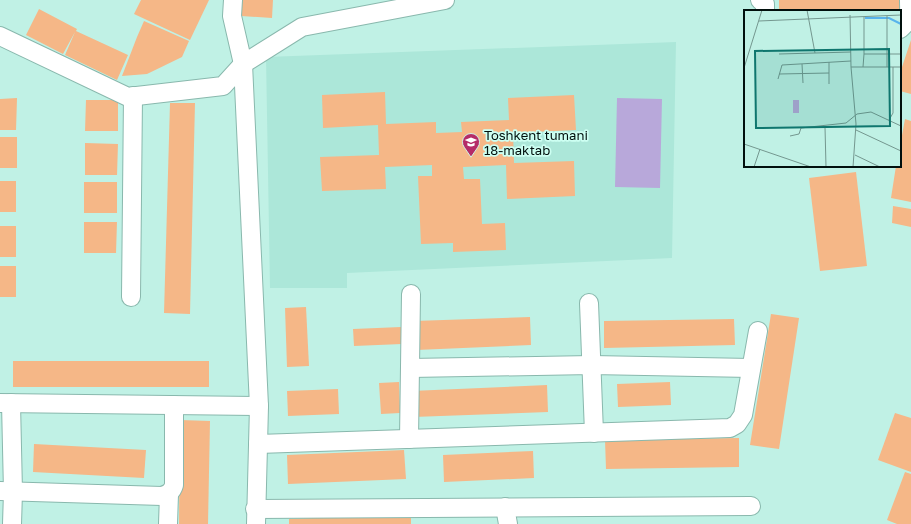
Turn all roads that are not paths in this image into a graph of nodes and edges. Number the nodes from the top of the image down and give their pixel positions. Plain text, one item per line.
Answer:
1 (233, 0) edge
2 (441, 0) edge
3 (445, 0) edge
4 (760, 0) edge
5 (909, 0) edge
6 (765, 10) edge
7 (901, 28) edge
8 (2, 41) edge
9 (243, 64) junction
10 (133, 96) junction
11 (411, 294) dead end
12 (131, 297) dead end
13 (589, 303) dead end
14 (758, 331) dead end
15 (592, 365) junction
16 (410, 368) junction
17 (751, 368) junction
18 (5, 403) edge
19 (174, 405) junction
20 (259, 406) junction
21 (594, 433) junction
22 (409, 439) junction
23 (258, 444) junction
24 (6, 492) edge
25 (168, 494) junction
26 (751, 506) dead end
27 (506, 516) edge
28 (256, 517) edge
29 (12, 524) edge
30 (168, 524) edge

1 - 9 street
2 - 3 street
2 - 9 street
4 - 6 street
5 - 7 street
8 - 10 street
9 - 10 street
9 - 20 street
10 - 12 street
11 - 16 street
13 - 15 street
14 - 17 street
15 - 16 street
15 - 17 street
15 - 21 street
16 - 22 street
17 - 21 street
18 - 19 street
18 - 24 street
19 - 20 street
19 - 25 street
20 - 23 street
21 - 22 street
22 - 23 street
23 - 28 street
24 - 25 street
24 - 29 street
25 - 30 street
26 - 27 street
27 - 28 street

